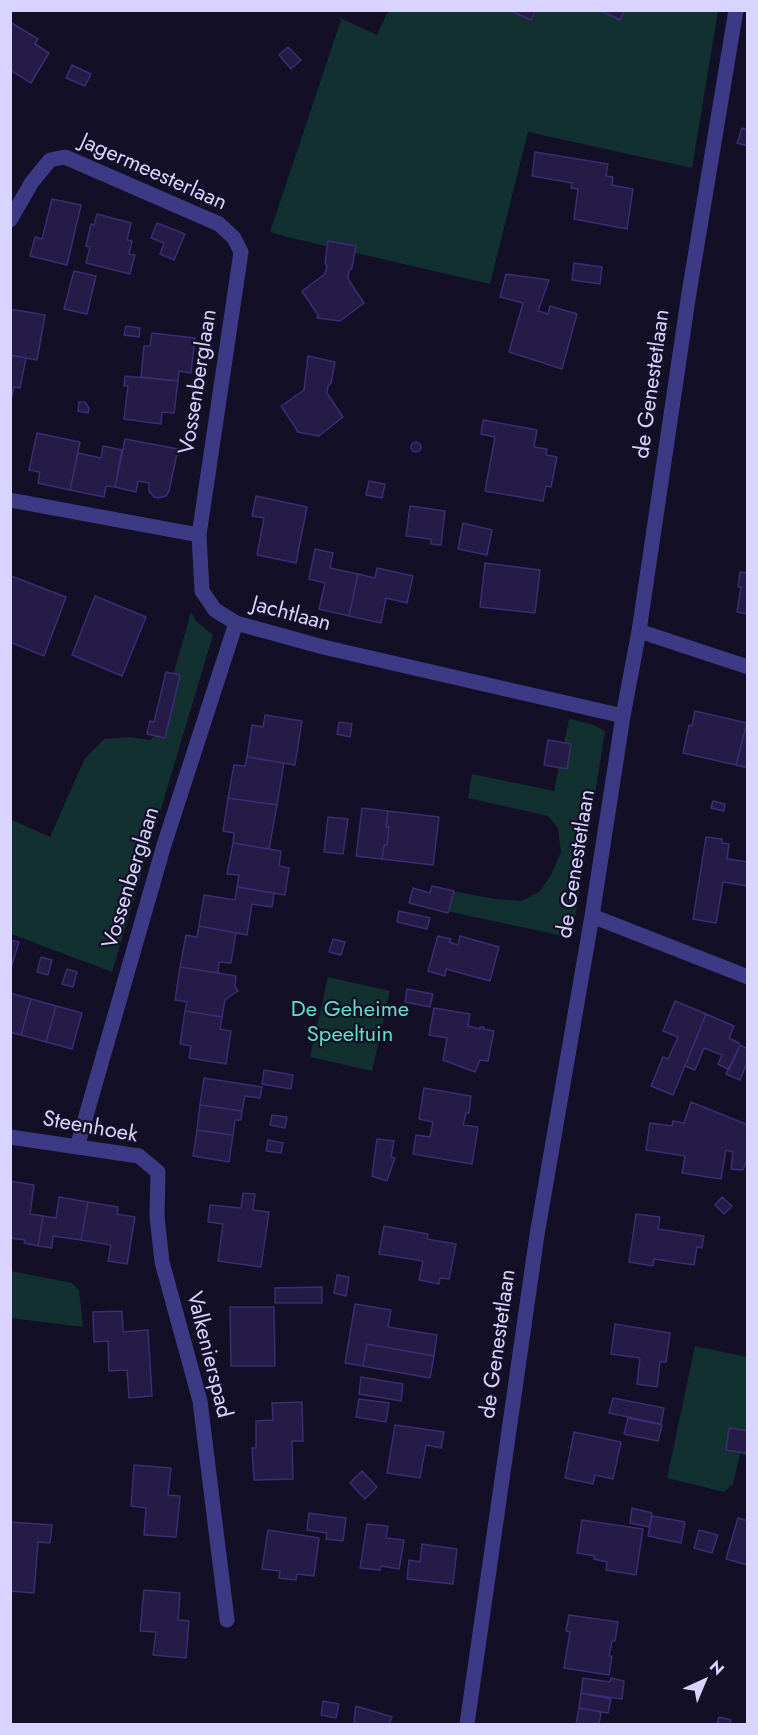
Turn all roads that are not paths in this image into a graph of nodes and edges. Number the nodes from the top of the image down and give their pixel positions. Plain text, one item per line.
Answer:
1 (736, 10) edge
2 (10, 220) edge
3 (234, 238) joint
4 (10, 500) edge
5 (199, 535) junction
6 (236, 623) junction
7 (639, 631) junction
8 (747, 668) edge
9 (623, 716) junction
10 (592, 916) junction
11 (747, 977) edge
12 (10, 1137) edge
13 (77, 1147) junction
14 (158, 1172) joint
15 (227, 1620) dead end
16 (467, 1725) edge

1 - 7 street, de Genestetlaan
2 - 3 street, Jagermeesterlaan
3 - 5 street, Vossenberglaan
4 - 5 street
5 - 6 street, Jachtlaan
6 - 9 street, Jachtlaan
6 - 13 street, Vossenberglaan
7 - 8 street
7 - 9 street, de Genestetlaan
9 - 10 street, de Genestetlaan
10 - 11 street
10 - 16 street, de Genestetlaan
12 - 13 street, Steenhoek
13 - 14 street, Steenhoek
14 - 15 street, Valkenierspad

